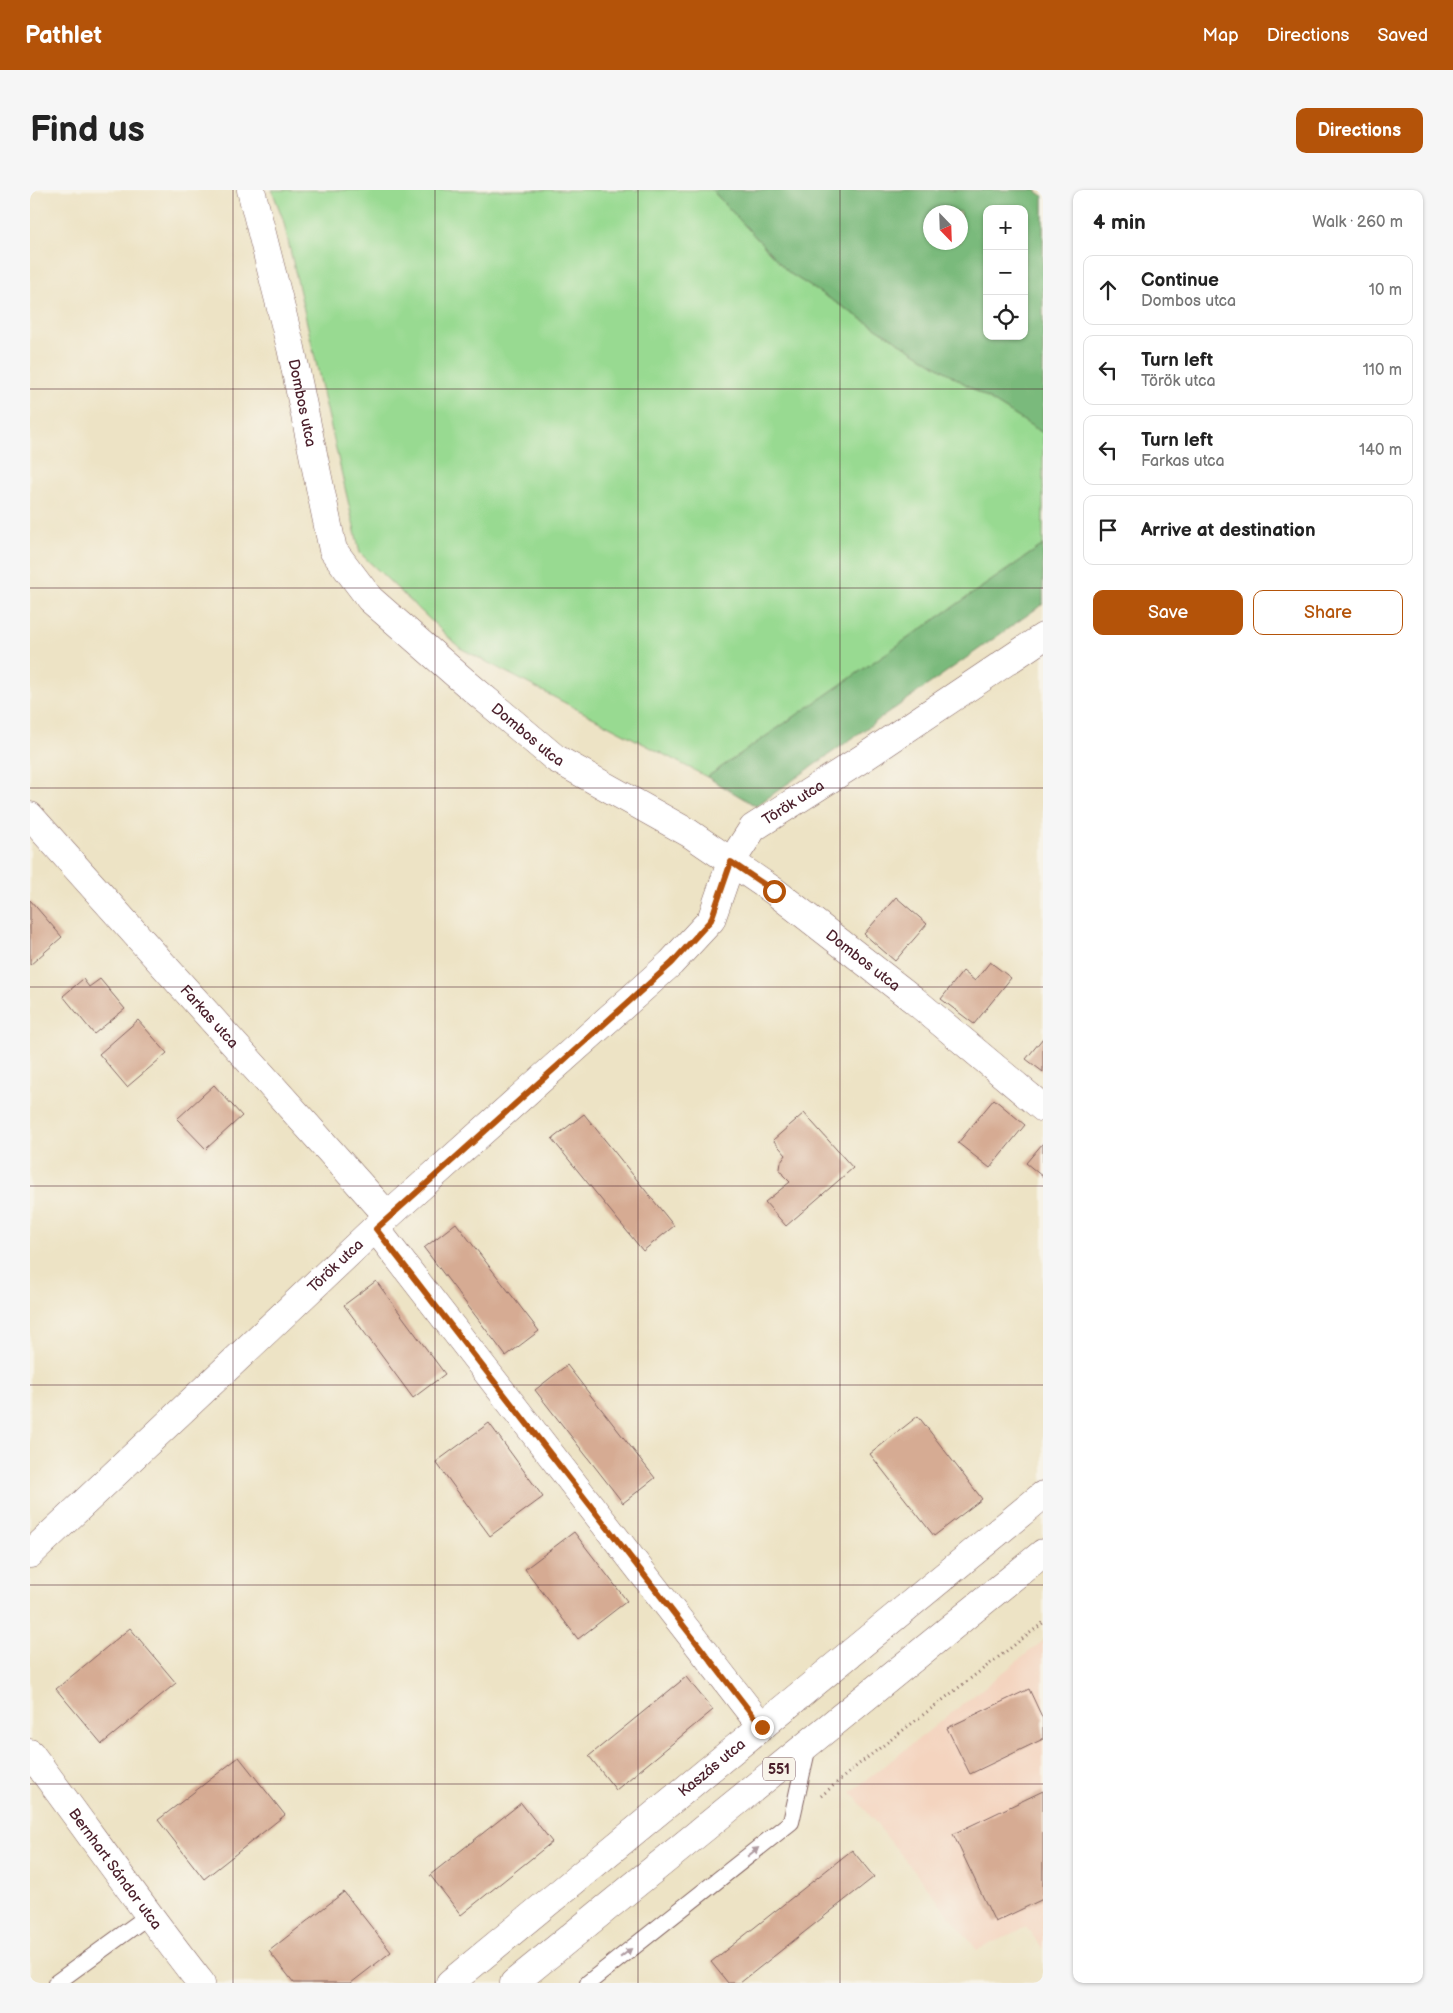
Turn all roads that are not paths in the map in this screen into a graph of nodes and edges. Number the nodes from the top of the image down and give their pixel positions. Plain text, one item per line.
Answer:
1 (250, 190) edge
2 (1043, 637) edge
3 (30, 816) edge
4 (731, 862) junction
5 (1043, 1108) edge
6 (382, 1222) junction
7 (1043, 1495) edge
8 (1043, 1553) edge
9 (30, 1554) edge
10 (762, 1727) junction
11 (808, 1746) junction
12 (30, 1753) edge
13 (148, 1916) junction
14 (56, 1983) edge
15 (201, 1983) edge
16 (450, 1983) edge
17 (514, 1983) edge
18 (588, 1983) edge

1 - 4 street, Dombos utca
2 - 4 street, Török utca
3 - 6 street, Farkas utca
4 - 5 street, Dombos utca
4 - 6 street, Török utca
6 - 9 street, Török utca
6 - 10 street, Farkas utca
7 - 10 street, Kaszás utca
8 - 11 street, 551
10 - 16 street, Kaszás utca
11 - 17 street, 551
18 -> 11 lane
12 - 13 street, Bernhart Sándor utca
13 - 14 lane
13 - 15 street, Bernhart Sándor utca

